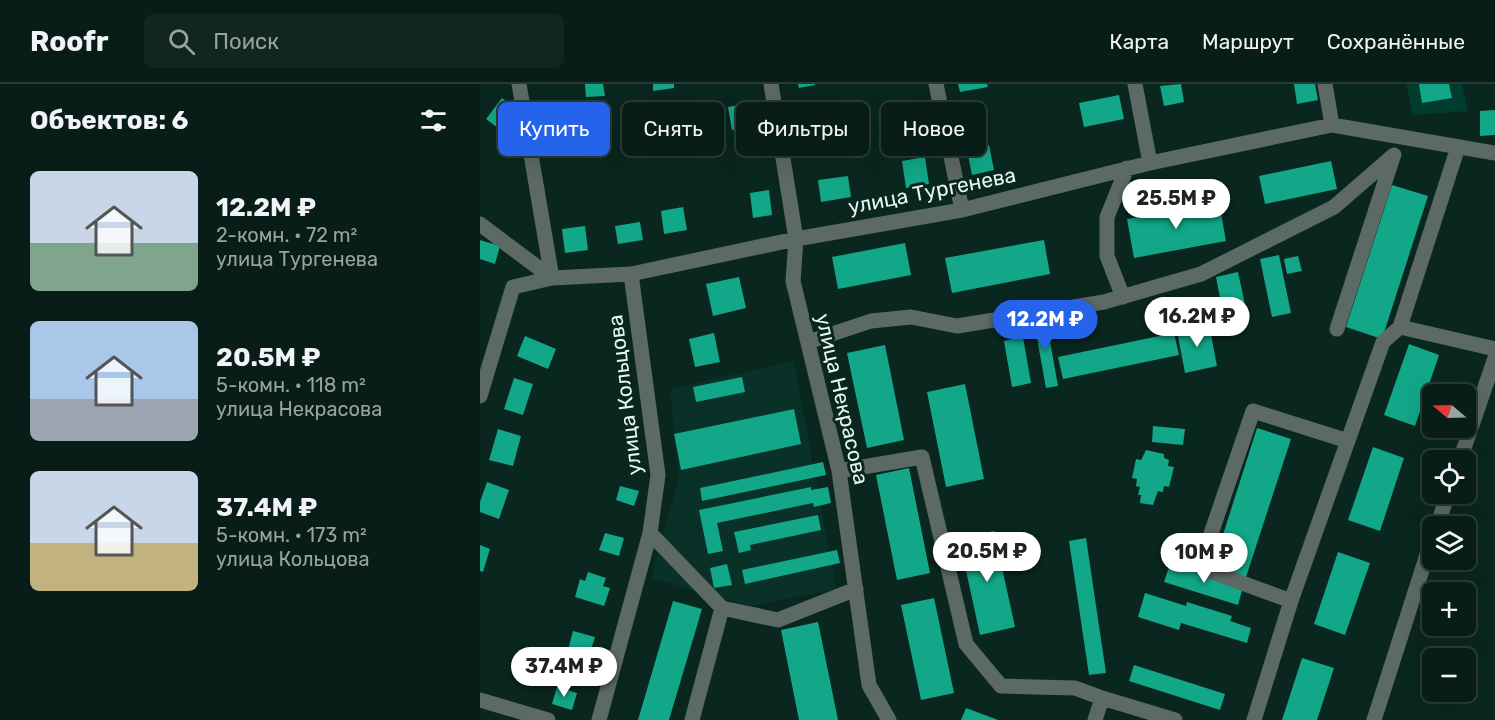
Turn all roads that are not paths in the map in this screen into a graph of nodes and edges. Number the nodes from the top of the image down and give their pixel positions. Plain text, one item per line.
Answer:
1 (519, 84) edge
2 (771, 84) edge
3 (936, 84) edge
4 (1135, 84) edge
5 (1325, 84) edge
6 (1332, 125) junction
7 (1399, 137) junction
8 (1458, 147) junction
9 (1495, 153) edge
10 (1394, 155) junction
11 (1150, 163) junction
12 (1127, 168) junction
13 (962, 210) junction
14 (480, 224) edge
15 (796, 239) junction
16 (631, 274) junction
17 (552, 278) junction
18 (1123, 297) junction
19 (1400, 327) junction
20 (1337, 328) dead end
21 (808, 342) junction
22 (1495, 349) edge
23 (1495, 358) edge
24 (480, 396) edge
25 (1348, 441) junction
26 (1463, 450) edge
27 (840, 471) junction
28 (650, 533) junction
29 (1422, 570) edge
30 (856, 589) junction
31 (1291, 601) junction
32 (722, 608) junction
33 (1102, 698) junction
34 (480, 700) edge
35 (548, 720) edge
36 (599, 720) edge
37 (692, 720) edge
38 (889, 720) edge
39 (1095, 720) edge
40 (1175, 720) edge
41 (1254, 720) edge
42 (1374, 720) edge

1 - 17 street
2 - 15 street, улица Некрасова
3 - 13 street
4 - 11 street
5 - 6 street
6 - 7 street, улица Тургенева
6 - 11 street, улица Тургенева
7 - 8 street, улица Тургенева
7 - 10 street
8 - 9 street, улица Тургенева
8 - 19 street
10 - 18 street
10 - 20 street
11 - 12 street, улица Тургенева
12 - 13 street, улица Тургенева
12 - 18 street
13 - 15 street, улица Тургенева
14 - 17 street
15 - 16 street, улица Тургенева
15 - 21 street, улица Некрасова
16 - 17 street, улица Тургенева
16 - 28 street, улица Кольцова
17 - 24 street, улица Тургенева
18 - 21 street
19 - 22 street
19 - 25 street
21 - 27 street, улица Некрасова
23 - 26 street
25 - 31 street
25 - 31 street
27 - 30 street, улица Некрасова
27 - 33 street
28 - 32 street
28 - 36 street, улица Кольцова
29 - 42 street
30 - 32 street
30 - 38 street, улица Некрасова
31 - 41 street
32 - 37 street
33 - 39 street
33 - 40 street
34 - 35 street

